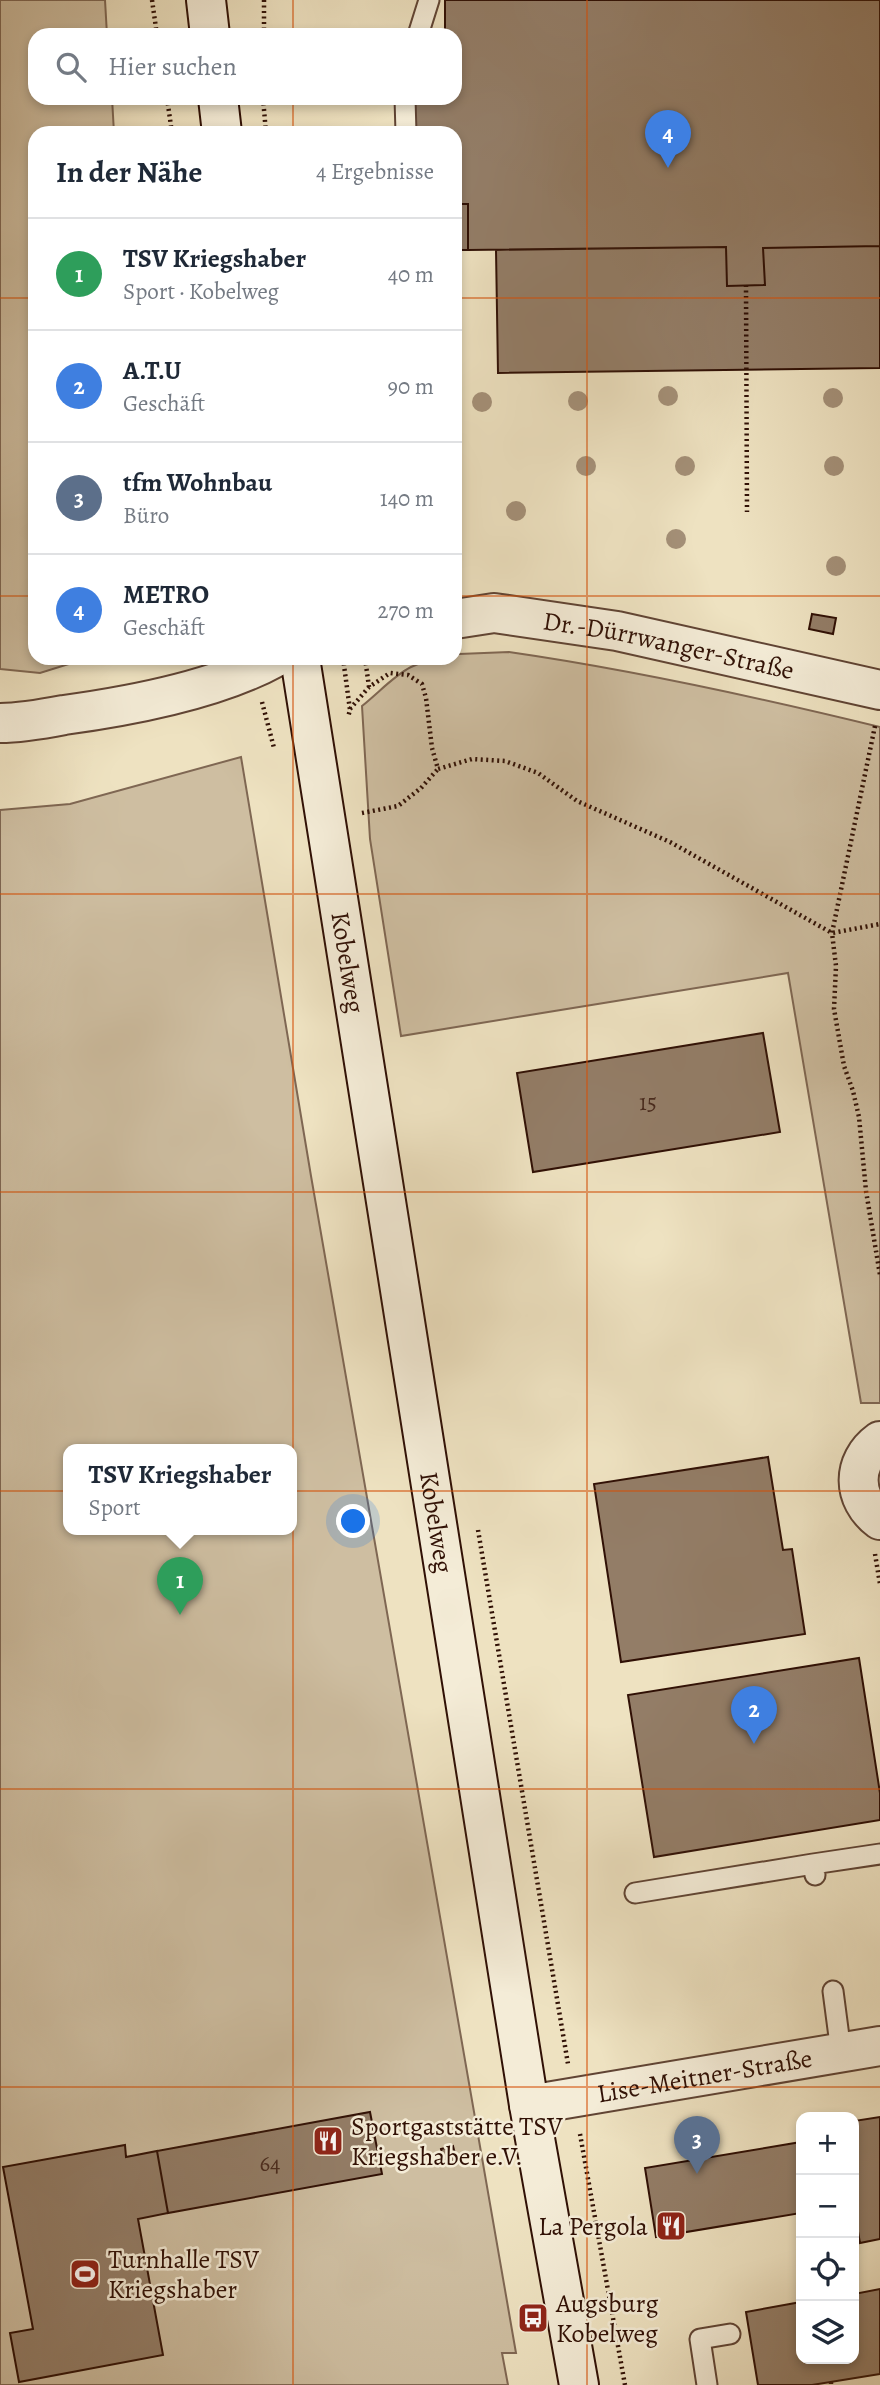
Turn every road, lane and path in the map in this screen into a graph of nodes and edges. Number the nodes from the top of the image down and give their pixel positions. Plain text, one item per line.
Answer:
1 (152, 0) edge
2 (206, 0) edge
3 (264, 0) edge
4 (429, 0) edge
5 (156, 28) edge
6 (209, 28) edge
7 (264, 28) edge
8 (420, 28) edge
9 (168, 105) edge
10 (219, 105) edge
11 (263, 105) edge
12 (405, 105) edge
13 (171, 126) edge
14 (221, 126) edge
15 (265, 126) edge
16 (406, 126) edge
17 (746, 285) dead end
18 (747, 512) dead end
19 (462, 618) edge
20 (261, 665) edge
21 (301, 665) edge
22 (344, 665) edge
23 (366, 665) edge
24 (369, 687) junction
25 (879, 703) edge
26 (0, 723) edge
27 (438, 769) junction
28 (358, 814) dead end
29 (880, 923) edge
30 (832, 933) junction
31 (880, 1275) edge
32 (880, 1441) edge
33 (476, 1517) dead end
34 (877, 1532) edge
35 (880, 1584) edge
36 (880, 1854) edge
37 (635, 1893) dead end
38 (833, 1991) dead end
39 (880, 2046) edge
40 (841, 2052) junction
41 (574, 2097) junction
42 (529, 2105) junction
43 (730, 2334) dead end
44 (579, 2385) edge
45 (625, 2385) edge
46 (708, 2385) edge

1 - 5 path
2 - 6 main road
3 - 7 path
4 - 8 lane
9 - 13 path
10 - 14 main road
11 - 15 path
12 - 16 lane
17 - 18 path
19 - 25 main road, Dr.-Dürrwanger-Straße
20 - 26 main road
21 - 42 main road, Kobelweg
22 - 24 path
23 - 24 path
24 - 27 path
25 - 30 path
27 - 28 path
27 - 30 path
29 - 30 path
30 - 31 path
32 - 34 main road
33 - 41 path, Kobelweg
34 - 35 path
36 - 37 lane
38 - 40 lane
39 - 40 main road, Lise-Meitner-Straße
40 - 41 main road, Lise-Meitner-Straße
41 - 42 main road, Lise-Meitner-Straße
41 - 45 path, Kobelweg
42 - 44 main road, Kobelweg
43 - 46 lane

